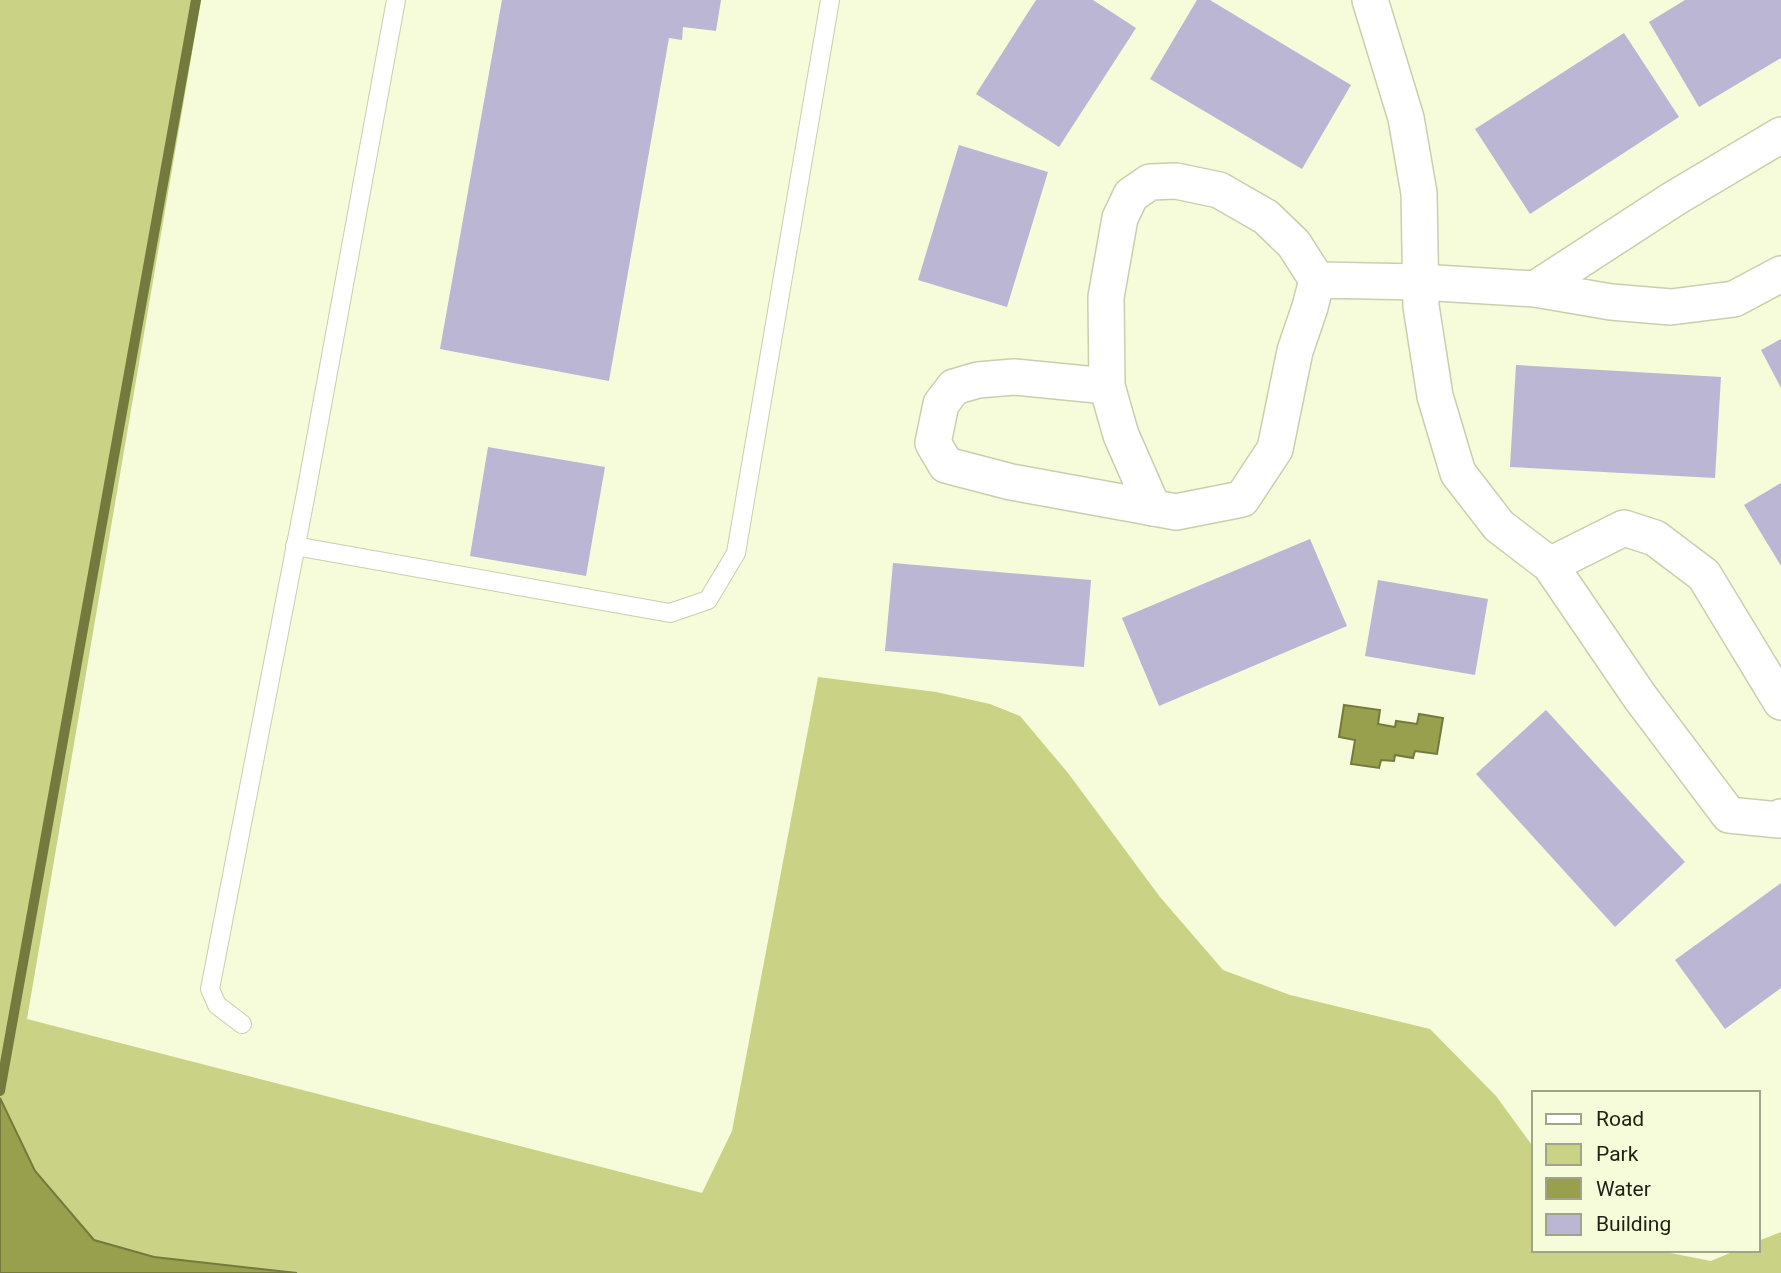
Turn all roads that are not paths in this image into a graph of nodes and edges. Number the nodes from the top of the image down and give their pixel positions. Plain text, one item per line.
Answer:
1 (396, 0) edge
2 (830, 0) edge
3 (1370, 0) edge
4 (1781, 135) edge
5 (1781, 274) edge
6 (1317, 280) junction
7 (1420, 282) junction
8 (1535, 289) junction
9 (1107, 386) junction
10 (1153, 508) junction
11 (295, 546) junction
12 (1550, 565) junction
13 (1781, 702) edge
14 (1781, 817) edge
15 (242, 1024) dead end

1 - 11 lane
2 - 11 lane
3 - 7 street
4 - 8 street
5 - 8 street
6 - 7 street
6 - 9 street
6 - 10 street
7 - 8 street
7 - 12 street
9 - 10 street
9 - 10 street
11 - 15 lane
12 - 13 street
12 - 14 street

